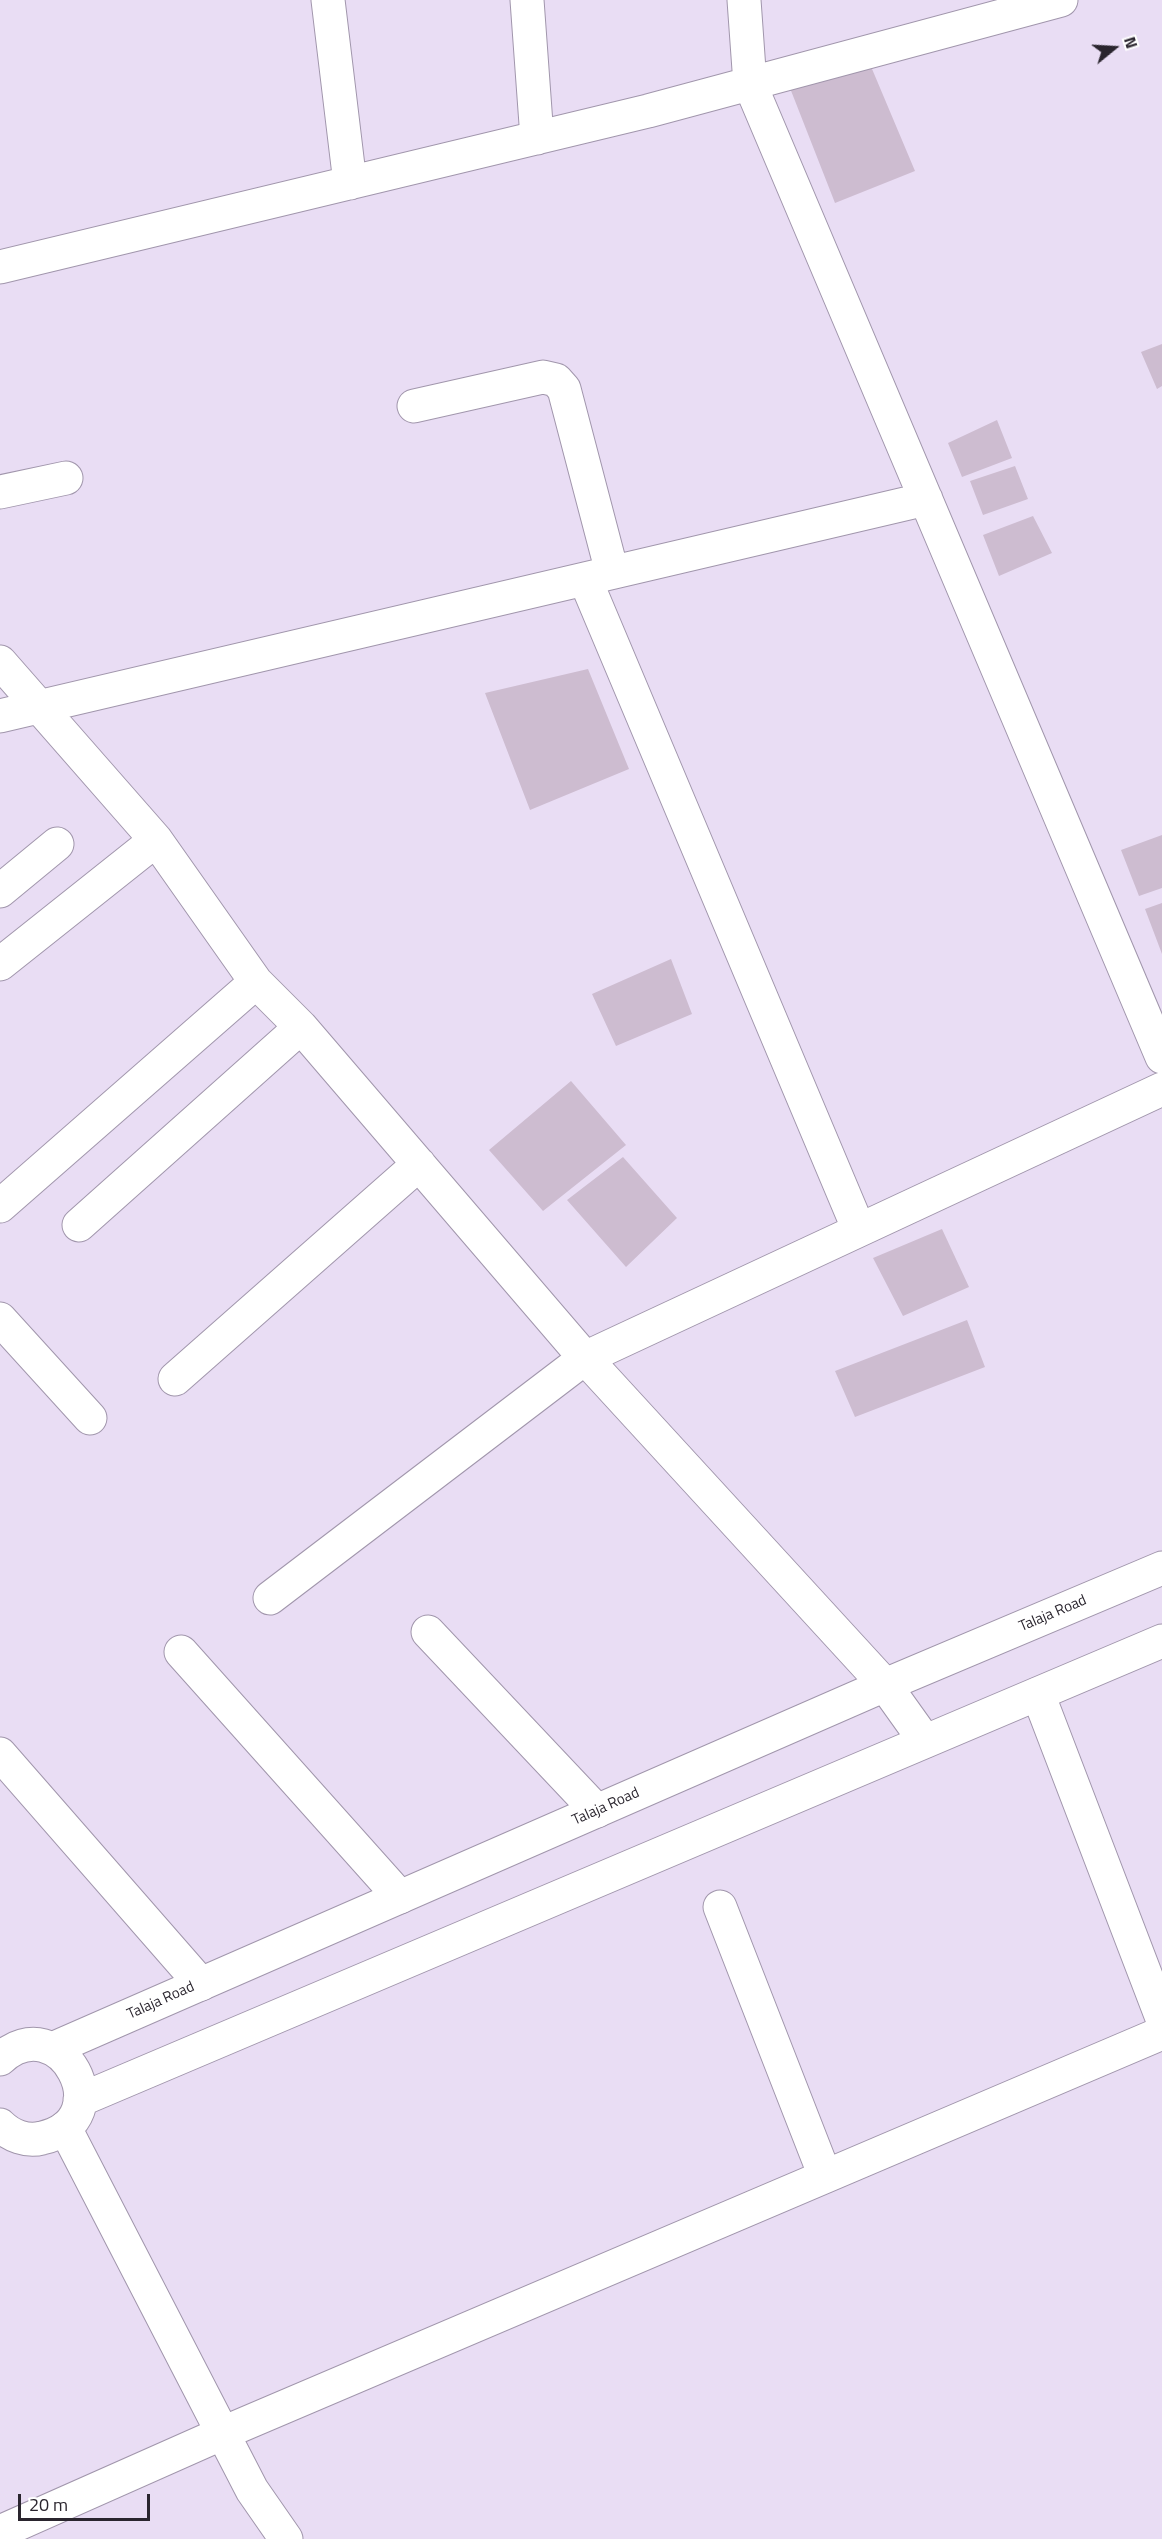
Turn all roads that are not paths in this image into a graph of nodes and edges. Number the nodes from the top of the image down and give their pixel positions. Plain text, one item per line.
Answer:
1 (328, 0) edge
2 (527, 0) edge
3 (744, 0) edge
4 (1061, 0) edge
5 (750, 84) junction
6 (537, 138) junction
7 (350, 183) junction
8 (0, 267) edge
9 (414, 406) dead end
10 (66, 478) dead end
11 (0, 492) edge
12 (926, 499) junction
13 (598, 575) junction
14 (0, 662) edge
15 (37, 706) junction
16 (0, 716) edge
17 (156, 840) junction
18 (57, 844) dead end
19 (0, 891) edge
20 (0, 964) edge
21 (256, 982) junction
22 (301, 1027) junction
23 (1162, 1057) edge
24 (1162, 1089) edge
25 (419, 1164) junction
26 (0, 1206) edge
27 (79, 1225) dead end
28 (859, 1230) junction
29 (0, 1319) edge
30 (585, 1358) junction
31 (175, 1379) dead end
32 (90, 1418) dead end
33 (1162, 1568) edge
34 (270, 1598) dead end
35 (428, 1632) dead end
36 (1162, 1641) edge
37 (181, 1652) dead end
38 (885, 1685) junction
39 (1038, 1694) junction
40 (925, 1742) junction
41 (0, 1754) edge
42 (597, 1811) junction
43 (400, 1897) junction
44 (720, 1907) dead end
45 (201, 1984) junction
46 (1162, 2018) edge
47 (1162, 2033) edge
48 (52, 2049) junction
49 (1, 2055) edge
50 (80, 2100) junction
51 (0, 2125) edge
52 (65, 2128) junction
53 (825, 2176) junction
54 (223, 2433) junction
55 (0, 2532) edge
56 (286, 2539) edge

1 - 7 street
2 - 6 street
3 - 5 street
4 - 5 street
5 - 6 street
5 - 12 street
6 - 7 street
7 - 8 street
9 - 13 street
10 - 11 street
12 - 13 street
12 - 23 street
13 - 15 street
13 - 28 street
14 - 15 street
15 - 16 street
15 - 17 street
17 - 20 street
17 - 21 street
18 - 19 street
21 - 22 street
21 - 26 street
22 - 25 street
22 - 27 street
24 - 28 street
25 - 30 street
25 - 31 street
28 - 30 street
29 - 32 street
30 - 34 street
30 - 38 street
33 - 38 street, Talaja Road
35 - 42 street
36 - 39 street
37 - 43 street
38 - 40 street
38 - 42 street, Talaja Road
39 - 40 street
39 - 46 street
40 - 50 street
41 - 45 street
42 - 43 street, Talaja Road
43 - 45 street, Talaja Road
44 - 53 street
45 - 48 street, Talaja Road
47 - 53 street
48 - 49 street
48 - 50 street
50 - 52 street
51 - 52 street
52 - 54 street
53 - 54 street
54 - 55 street
54 - 56 street

